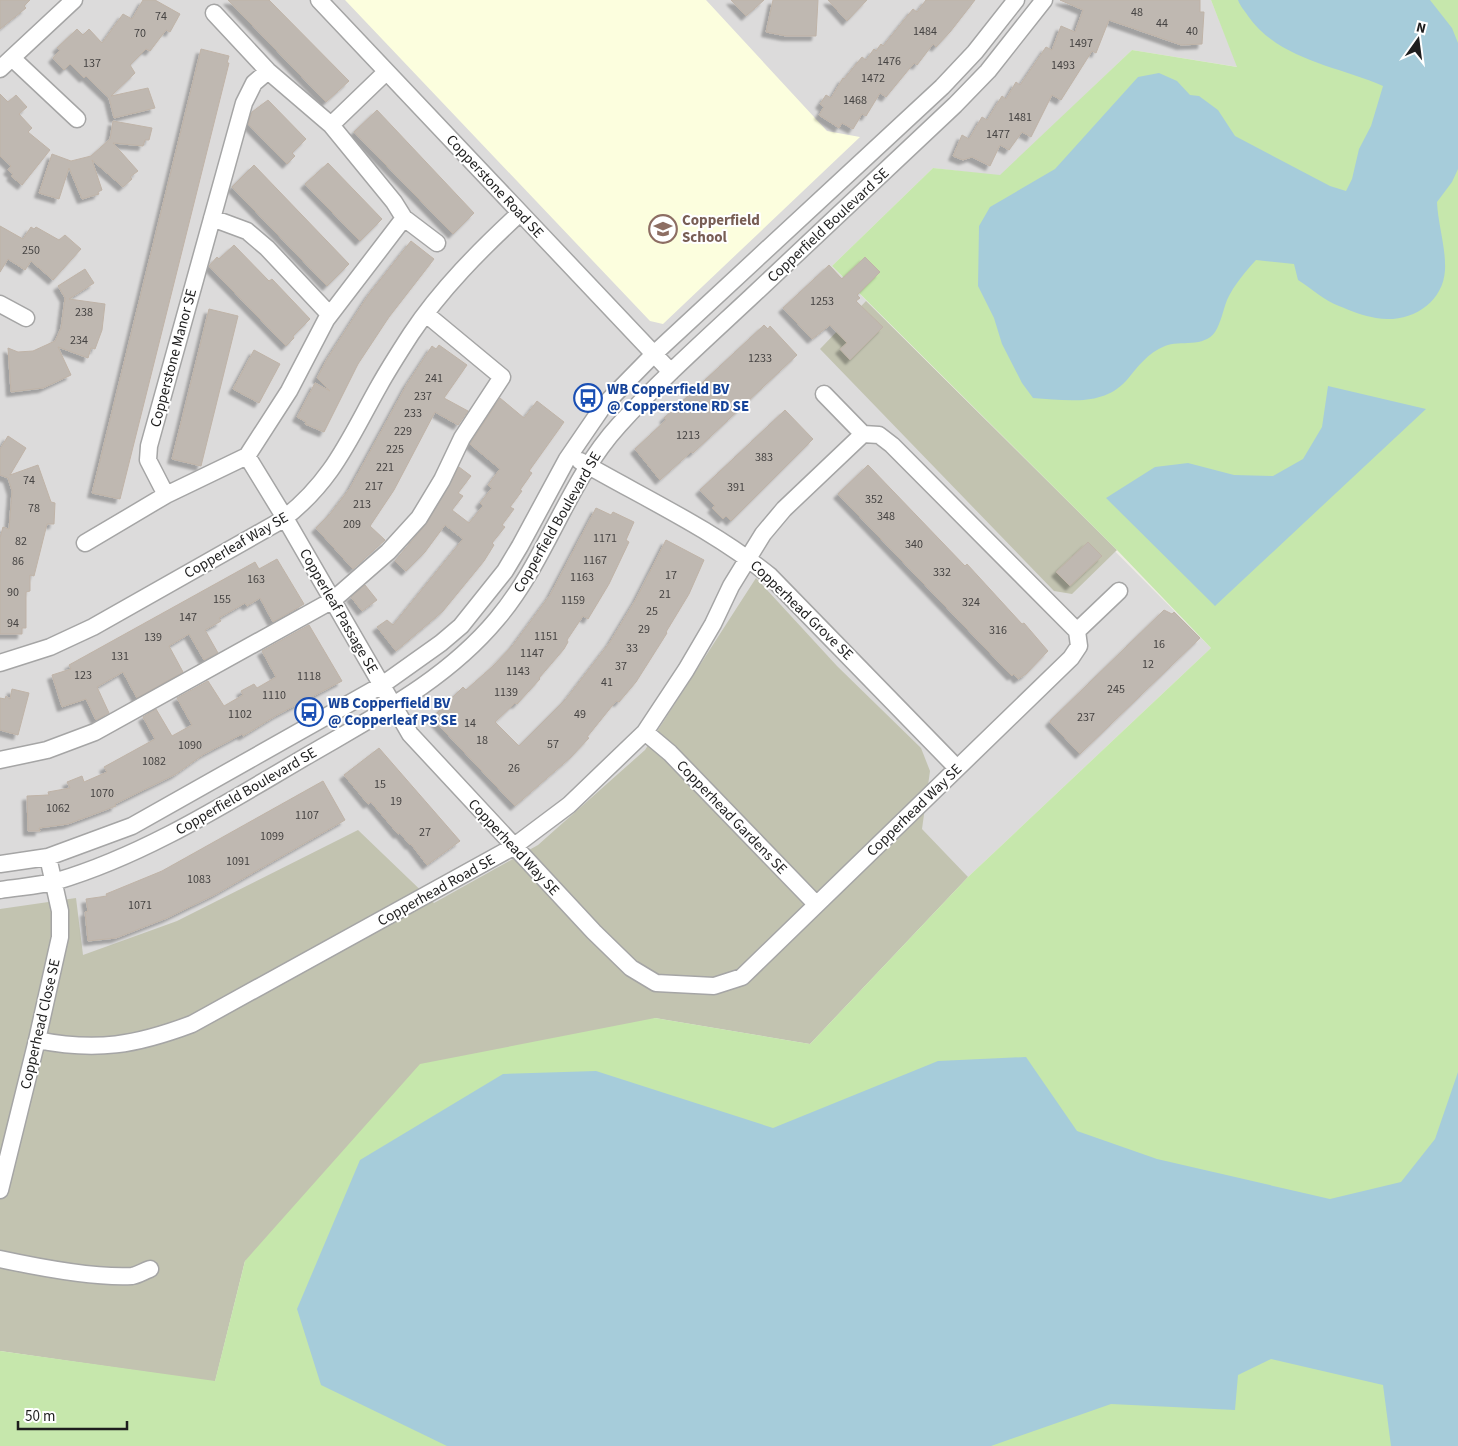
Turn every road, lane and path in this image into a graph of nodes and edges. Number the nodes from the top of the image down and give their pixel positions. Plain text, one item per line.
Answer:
1 (74, 0) edge
2 (319, 0) edge
3 (1016, 0) edge
4 (1044, 0) edge
5 (214, 13) dead end
6 (12, 58) junction
7 (0, 70) edge
8 (268, 71) junction
9 (386, 72) junction
10 (77, 119) dead end
11 (331, 125) junction
12 (520, 213) junction
13 (212, 218) junction
14 (404, 218) junction
15 (437, 243) dead end
16 (0, 304) edge
17 (426, 314) junction
18 (330, 315) junction
19 (26, 318) dead end
20 (654, 354) junction
21 (671, 372) junction
22 (824, 394) dead end
23 (863, 434) junction
24 (570, 455) junction
25 (247, 456) junction
26 (588, 466) junction
27 (166, 495) junction
28 (286, 518) junction
29 (85, 543) dead end
30 (748, 558) junction
31 (1119, 591) dead end
32 (333, 600) junction
33 (1077, 631) junction
34 (0, 663) edge
35 (382, 685) junction
36 (393, 706) junction
37 (645, 732) junction
38 (0, 760) edge
39 (957, 768) junction
40 (513, 846) junction
41 (48, 857) junction
42 (0, 864) edge
43 (55, 882) junction
44 (0, 890) edge
45 (816, 904) junction
46 (38, 1040) junction
47 (0, 1190) edge
48 (0, 1259) edge
49 (150, 1269) dead end

1 - 6 street
2 - 9 street, Copperstone Road SE
3 - 20 street, Copperfield Boulevard SE
4 - 21 street, Copperfield Boulevard SE
5 - 8 street
6 - 7 street
6 - 10 street
8 - 11 street
8 - 13 street, Copperstone Manor SE
9 - 11 street
9 - 12 street, Copperstone Road SE
11 - 14 street
12 - 17 street, Copperleaf Way SE
12 - 20 street, Copperstone Road SE
13 - 18 street
13 - 27 street, Copperstone Manor SE
14 - 15 street
14 - 18 street
16 - 19 street
17 - 28 street, Copperleaf Way SE
17 - 32 street
18 - 25 street
20 - 21 street, Copperstone Road SE
20 - 24 street, Copperfield Boulevard SE
21 - 26 street, Copperfield Boulevard SE
22 - 23 street
23 - 30 street
23 - 33 street
24 - 26 street, Copperhead Grove SE
24 - 35 street, Copperfield Boulevard SE
25 - 27 street
25 - 28 street
26 - 30 street, Copperhead Grove SE
26 - 36 street, Copperfield Boulevard SE
27 - 29 street
28 - 32 street, Copperleaf Passage SE
28 - 34 street, Copperleaf Way SE
30 - 37 street, Copperhead Road SE
30 - 39 street, Copperhead Grove SE
31 - 33 street
32 - 35 street, Copperleaf Passage SE
32 - 38 street
33 - 39 street, Copperhead Way SE
35 - 36 street, Copperleaf Passage SE
35 - 41 street, Copperfield Boulevard SE
36 - 40 street, Copperhead Way SE
36 - 43 street, Copperfield Boulevard SE
37 - 40 street, Copperhead Road SE
37 - 45 street, Copperhead Gardens SE
39 - 45 street, Copperhead Way SE
40 - 45 street, Copperhead Way SE
40 - 46 street, Copperhead Road SE
41 - 42 street, Copperfield Boulevard SE
41 - 43 street, Copperhead Close SE
43 - 44 street, Copperfield Boulevard SE
43 - 46 street, Copperhead Close SE
46 - 47 street, Copperhead Close SE
48 - 49 street

